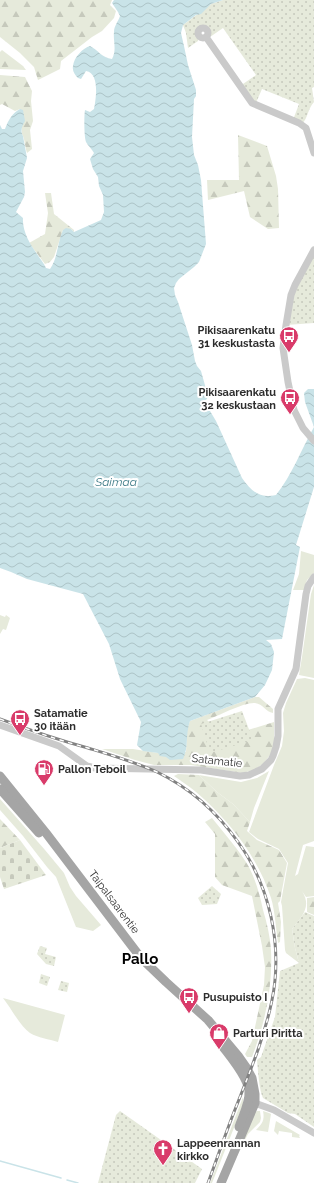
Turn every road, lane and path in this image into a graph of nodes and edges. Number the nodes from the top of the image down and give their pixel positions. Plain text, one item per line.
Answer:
1 (206, 37) dead end
2 (314, 154) edge
3 (314, 250) edge
4 (314, 441) edge
5 (314, 577) edge
6 (0, 725) edge
7 (0, 776) edge
8 (0, 789) edge
9 (251, 1102) junction
10 (314, 1133) edge
11 (216, 1183) edge
12 (221, 1183) edge

1 - 2 street
3 - 4 street
5 - 6 street, Satamatie
7 - 9 main road, Taipalsaarentie
8 - 9 main road, Taipalsaarentie
9 - 10 street
9 - 11 main road, Taipalsaarentie
9 - 12 main road, Taipalsaarentie

